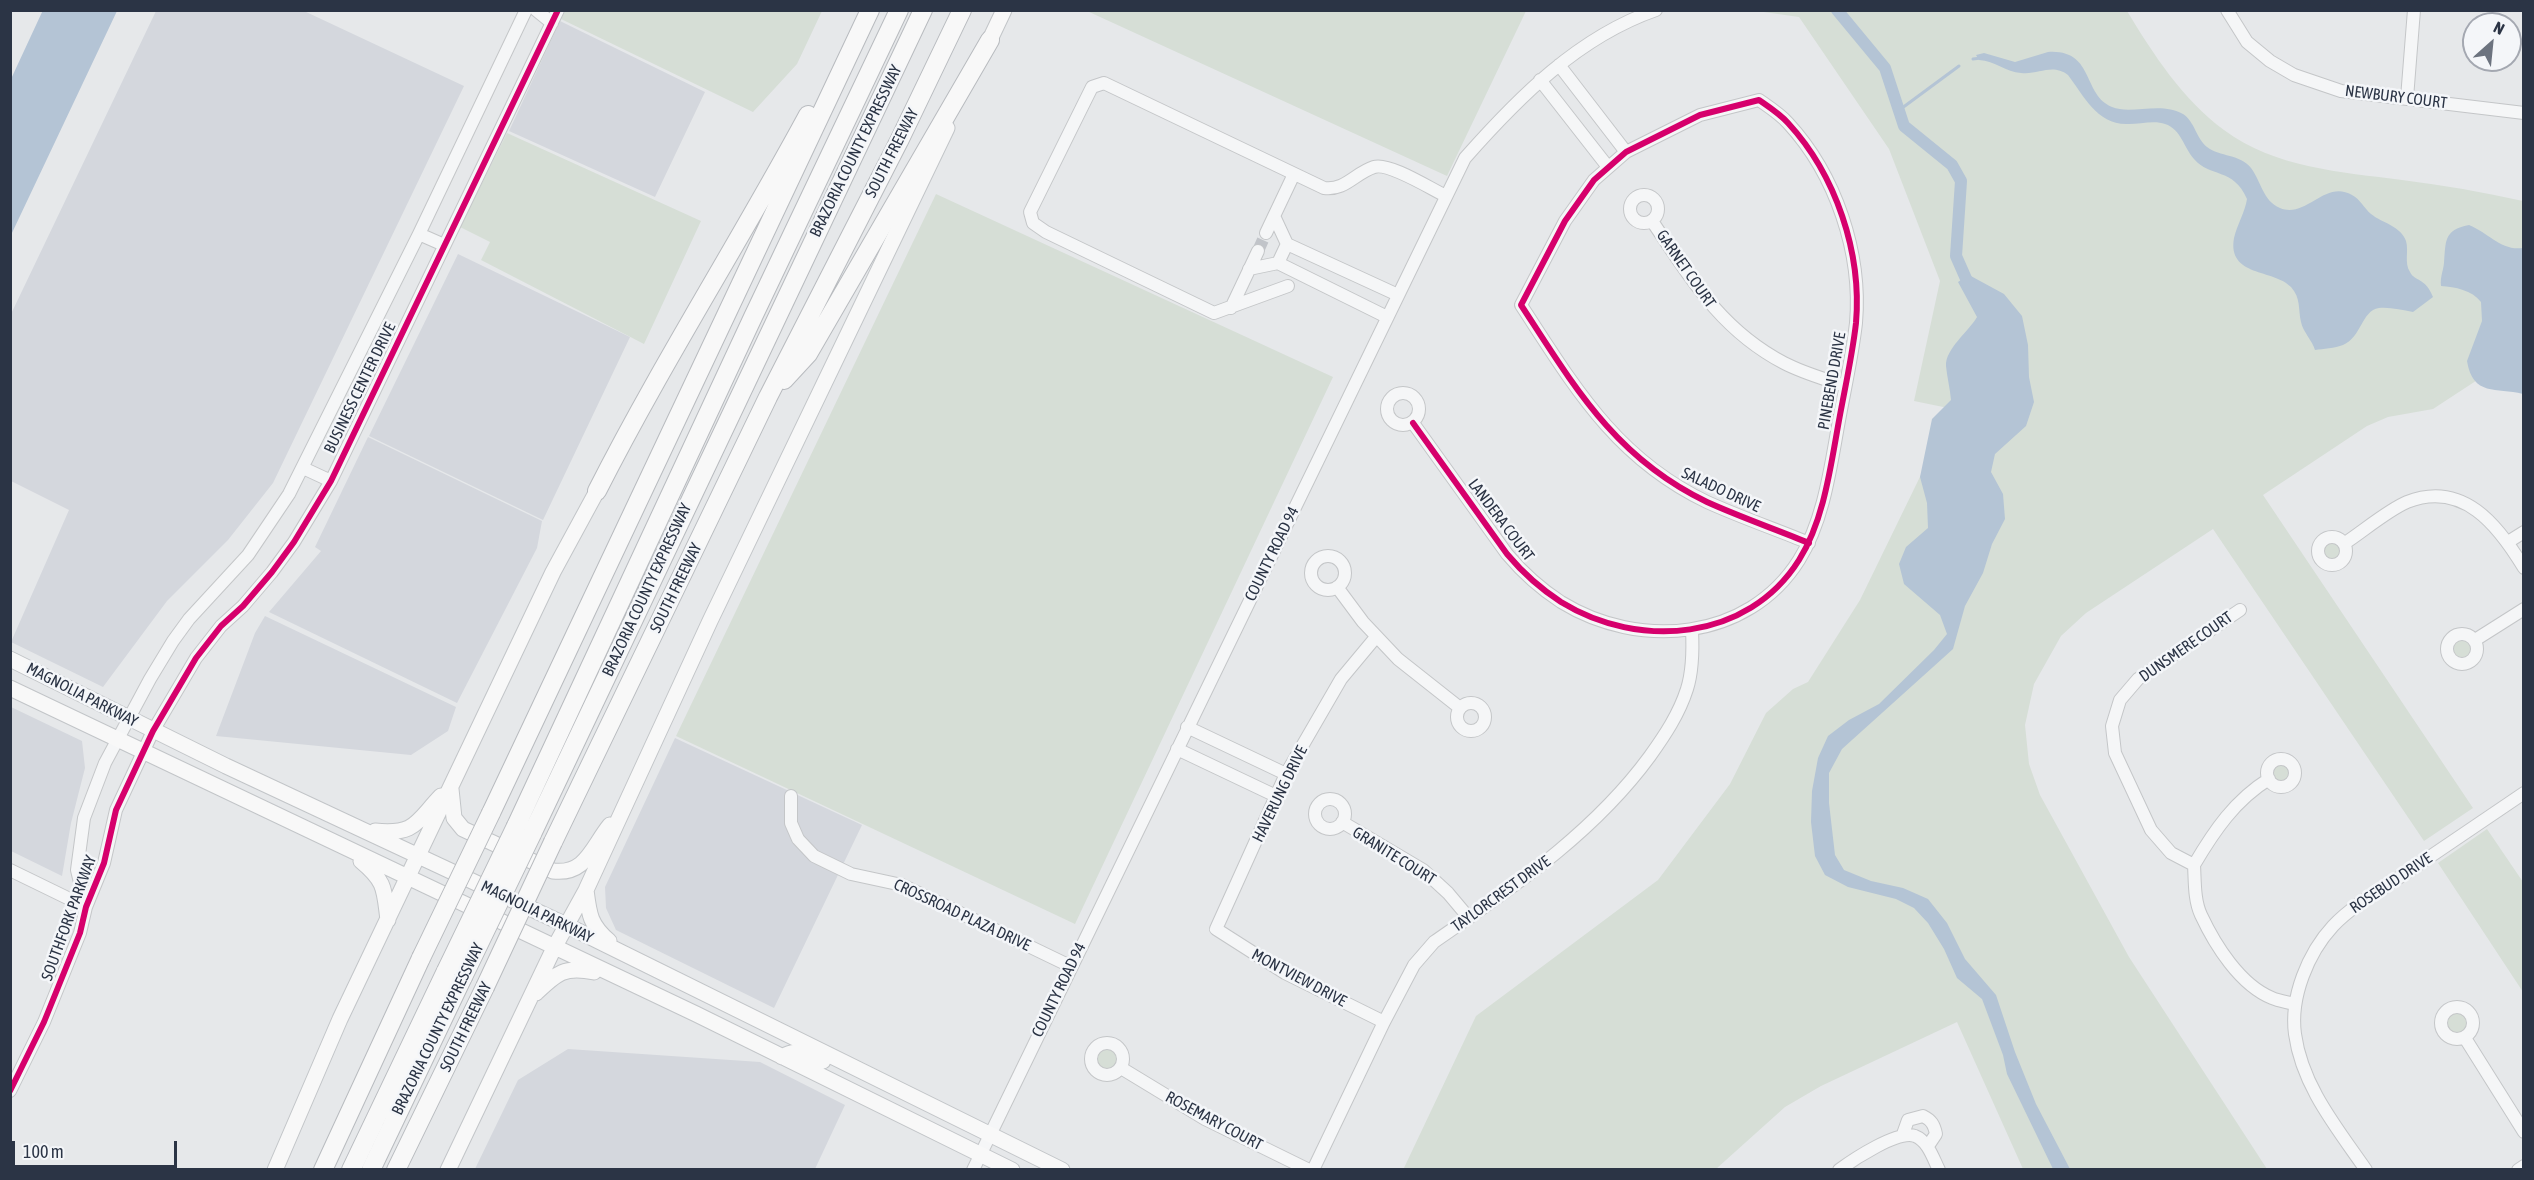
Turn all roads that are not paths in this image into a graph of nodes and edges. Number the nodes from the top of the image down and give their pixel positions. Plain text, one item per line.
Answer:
1 (526, 10) edge
2 (536, 10) edge
3 (558, 10) edge
4 (865, 10) edge
5 (870, 10) edge
6 (899, 10) edge
7 (923, 10) edge
8 (962, 10) edge
9 (1004, 10) edge
10 (1656, 10) edge
11 (2227, 10) edge
12 (2414, 10) edge
13 (552, 23) junction
14 (990, 40) junction
15 (1559, 65) junction
16 (1540, 81) junction
17 (2406, 98) junction
18 (2523, 113) edge
19 (1626, 152) junction
20 (1608, 167) junction
21 (1294, 174) junction
22 (1446, 196) junction
23 (1274, 216) junction
24 (1652, 221) dead end
25 (1266, 233) tunnel mouth
26 (419, 234) junction
27 (1287, 244) junction
28 (444, 245) junction
29 (1258, 251) tunnel mouth
30 (1278, 263) junction
31 (1249, 269) junction
32 (1288, 286) dead end
33 (1398, 295) junction
34 (1232, 308) junction
35 (1387, 317) junction
36 (1845, 386) junction
37 (768, 397) junction
38 (1413, 423) dead end
39 (303, 468) junction
40 (331, 481) junction
41 (597, 491) joint
42 (2523, 532) edge
43 (2508, 542) junction
44 (1809, 543) junction
45 (2344, 543) dead end
46 (2521, 559) edge
47 (1337, 587) dead end
48 (2523, 609) edge
49 (2240, 610) dead end
50 (1692, 630) junction
51 (1376, 637) junction
52 (2475, 640) dead end
53 (10, 659) edge
54 (10, 688) edge
55 (1460, 708) dead end
56 (129, 719) junction
57 (1187, 727) junction
58 (153, 731) junction
59 (118, 738) junction
60 (1177, 749) junction
61 (144, 751) junction
62 (1286, 774) junction
63 (2269, 779) dead end
64 (451, 786) junction
65 (2523, 794) edge
66 (791, 796) dead end
67 (1276, 796) junction
68 (626, 805) junction
69 (1342, 822) dead end
70 (363, 830) junction
71 (524, 830) junction
72 (345, 848) junction
73 (419, 855) junction
74 (2194, 865) junction
75 (10, 870) edge
76 (408, 877) junction
77 (586, 890) junction
78 (86, 907) junction
79 (1469, 918) junction
80 (388, 920) junction
81 (566, 925) junction
82 (1216, 929) joint
83 (554, 948) junction
84 (626, 955) junction
85 (1070, 966) junction
86 (455, 974) junction
87 (616, 976) junction
88 (529, 999) junction
89 (2294, 1004) junction
90 (1384, 1022) junction
91 (2465, 1038) dead end
92 (782, 1056) junction
93 (1121, 1068) dead end
94 (858, 1069) junction
95 (10, 1090) edge
96 (2523, 1132) edge
97 (1903, 1134) junction
98 (989, 1136) junction
99 (1928, 1146) junction
100 (981, 1154) junction
101 (2523, 1166) edge
102 (274, 1170) edge
103 (323, 1170) edge
104 (351, 1170) edge
105 (371, 1170) edge
106 (396, 1170) edge
107 (448, 1170) edge
108 (973, 1170) edge
109 (1012, 1170) edge
110 (1062, 1170) edge
111 (1311, 1170) edge
112 (1839, 1170) edge
113 (1939, 1170) edge
114 (2366, 1170) edge
115 (2518, 1170) edge

1 - 26 street, BUSINESS CENTER DRIVE
2 - 13 street
3 - 13 street, BUSINESS CENTER DRIVE
4 - 41 highway
5 - 103 highway, bridge
6 - 71 highway, BRAZORIA COUNTY EXPRESSWAY
7 - 71 highway, BRAZORIA COUNTY EXPRESSWAY
8 - 37 highway, SOUTH FREEWAY
9 - 14 main road
10 - 15 street, COUNTY ROAD 94
11 - 17 street, NEWBURY COURT
12 - 17 street
13 - 28 street, BUSINESS CENTER DRIVE
14 - 37 highway
14 - 68 main road
15 - 16 street, COUNTY ROAD 94
15 - 19 street
16 - 20 street
16 - 22 street, COUNTY ROAD 94
17 - 18 street, NEWBURY COURT
19 - 20 street
19 - 36 street, PINEBEND DRIVE
20 - 44 street, SALADO DRIVE
21 - 22 street
21 - 23 street
21 - 34 street
22 - 33 street, COUNTY ROAD 94
23 - 25 street
23 - 27 street
24 - 36 street, GARNET COURT
26 - 28 street
26 - 39 street, BUSINESS CENTER DRIVE
27 - 30 street
27 - 33 street
28 - 40 street, BUSINESS CENTER DRIVE
29 - 31 street
30 - 31 street
30 - 35 street
31 - 34 street
32 - 34 street
33 - 35 street, COUNTY ROAD 94
35 - 57 street, COUNTY ROAD 94
36 - 44 street, PINEBEND DRIVE
37 - 106 highway, SOUTH FREEWAY, bridge
38 - 50 street, LANDERA COURT
39 - 40 street
39 - 56 street, BUSINESS CENTER DRIVE
40 - 58 street, BUSINESS CENTER DRIVE
41 - 64 main road
42 - 43 street
43 - 45 street
43 - 46 street
44 - 50 street, PINEBEND DRIVE
47 - 51 street
48 - 52 street
49 - 74 street, DUNSMERE COURT
50 - 79 street, TAYLORCREST DRIVE
51 - 55 street
51 - 62 street, HAVERUNG DRIVE
53 - 56 main road, MAGNOLIA PARKWAY
54 - 59 main road, MAGNOLIA PARKWAY
56 - 58 main road, MAGNOLIA PARKWAY
56 - 59 street, BUSINESS CENTER DRIVE
57 - 60 street, COUNTY ROAD 94
57 - 62 street
58 - 61 street, BUSINESS CENTER DRIVE
58 - 70 main road, MAGNOLIA PARKWAY
59 - 61 main road, MAGNOLIA PARKWAY
59 - 78 street, SOUTHFORK PARKWAY
60 - 67 street
60 - 85 street, COUNTY ROAD 94
61 - 72 main road, MAGNOLIA PARKWAY
61 - 78 street, SOUTHFORK PARKWAY
62 - 67 street, HAVERUNG DRIVE
63 - 74 street
64 - 68 main road
64 - 70 main road
64 - 73 main road
65 - 89 street, ROSEBUD DRIVE
66 - 85 street, CROSSROAD PLAZA DRIVE
67 - 82 street, HAVERUNG DRIVE
68 - 77 main road
69 - 79 street, GRANITE COURT
70 - 73 main road, MAGNOLIA PARKWAY
71 - 86 highway, BRAZORIA COUNTY EXPRESSWAY, bridge
72 - 76 main road, MAGNOLIA PARKWAY
72 - 80 main road
73 - 76 main road
73 - 81 main road, MAGNOLIA PARKWAY
74 - 89 street
75 - 78 street
76 - 80 main road
76 - 83 main road, MAGNOLIA PARKWAY
77 - 81 main road
77 - 84 main road
78 - 95 street, SOUTHFORK PARKWAY
79 - 90 street, TAYLORCREST DRIVE
80 - 102 main road
81 - 83 main road
81 - 84 main road, MAGNOLIA PARKWAY
82 - 90 street, MONTVIEW DRIVE
83 - 87 main road, MAGNOLIA PARKWAY
83 - 88 main road
84 - 94 main road, MAGNOLIA PARKWAY
85 - 98 street, COUNTY ROAD 94
86 - 104 highway, BRAZORIA COUNTY EXPRESSWAY
86 - 105 highway, BRAZORIA COUNTY EXPRESSWAY
87 - 88 main road
87 - 92 main road, MAGNOLIA PARKWAY
88 - 107 main road
89 - 114 street
90 - 111 street, TAYLORCREST DRIVE
91 - 96 street
92 - 94 main road
92 - 100 main road, MAGNOLIA PARKWAY
93 - 111 street, ROSEMARY COURT
94 - 98 main road, MAGNOLIA PARKWAY
97 - 99 street
97 - 99 street
97 - 112 street
98 - 100 street, COUNTY ROAD 94
98 - 110 main road, MAGNOLIA PARKWAY
99 - 113 street
100 - 108 street, COUNTY ROAD 94
100 - 109 main road, MAGNOLIA PARKWAY
101 - 115 street

